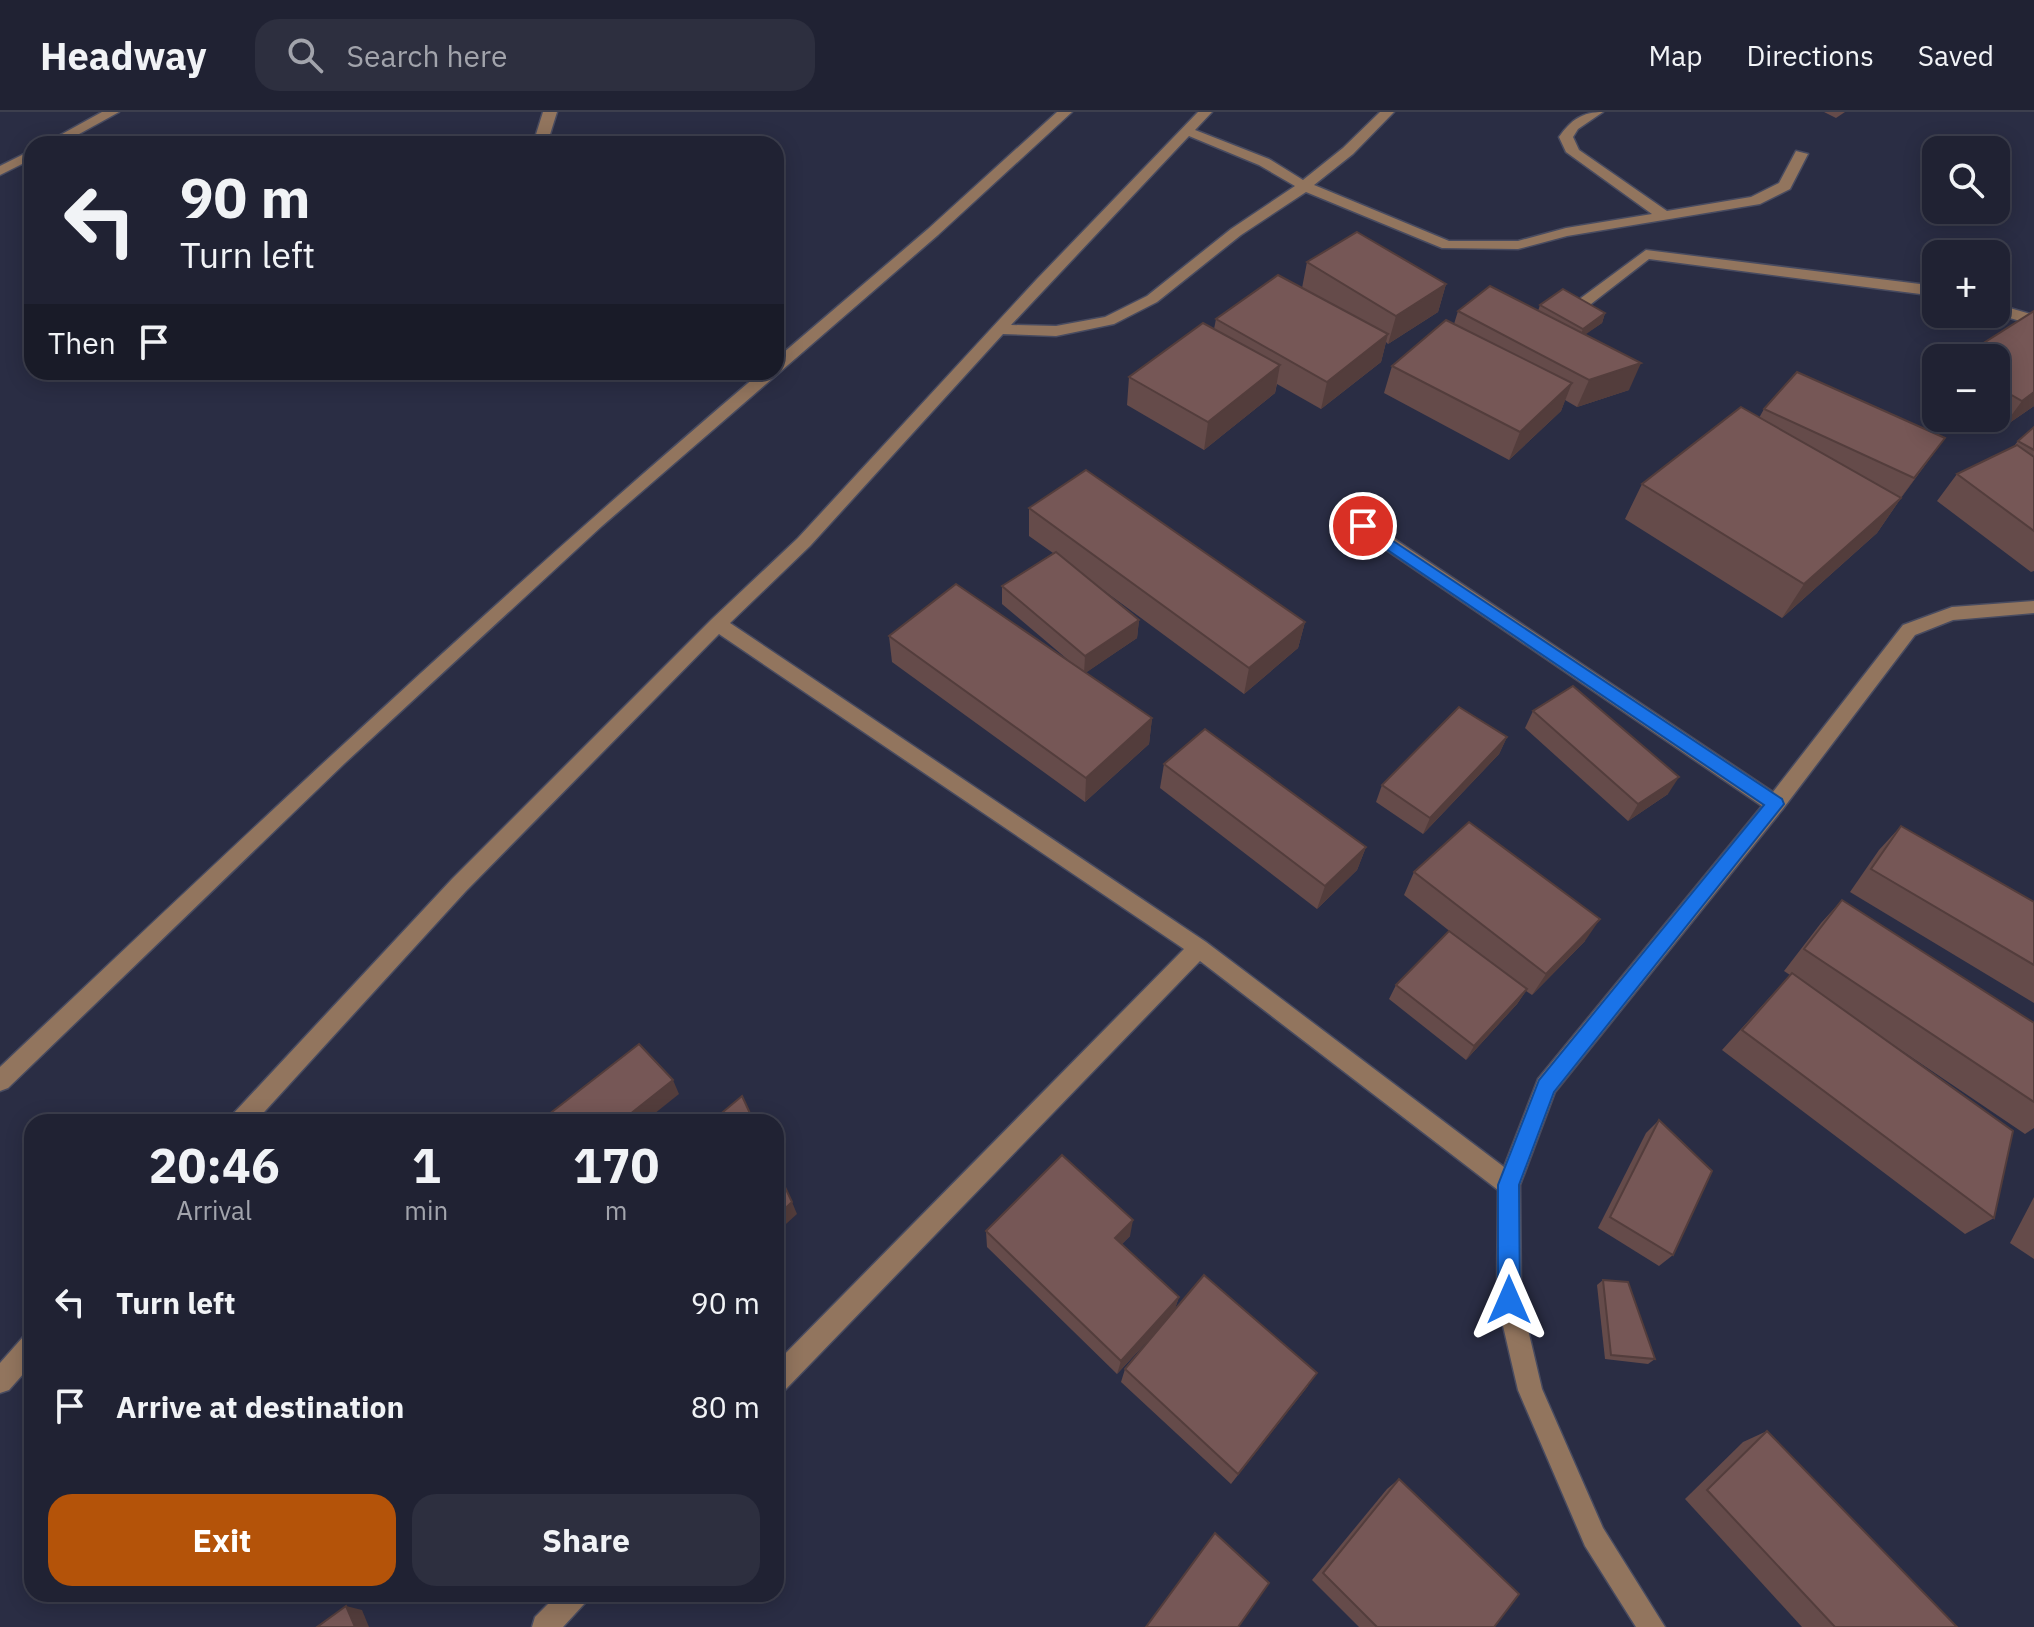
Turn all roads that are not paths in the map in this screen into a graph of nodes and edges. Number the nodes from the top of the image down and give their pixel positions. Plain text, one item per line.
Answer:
1 (112, 112) edge
2 (550, 112) edge
3 (1065, 112) edge
4 (1205, 112) edge
5 (1387, 112) edge
6 (1596, 112) edge
7 (1187, 131) junction
8 (66, 136) edge
9 (542, 136) edge
10 (1801, 154) dead end
11 (24, 158) edge
12 (0, 171) edge
13 (1304, 186) junction
14 (1665, 216) junction
15 (1922, 289) edge
16 (1586, 301) edge
17 (2010, 313) edge
18 (2034, 320) edge
19 (999, 329) junction
20 (784, 360) edge
21 (762, 380) edge
22 (1363, 526) dead end
23 (2034, 607) edge
24 (718, 624) junction
25 (1775, 804) junction
26 (1199, 948) junction
27 (0, 1081) edge
28 (247, 1114) edge
29 (1509, 1185) junction
30 (24, 1355) edge
31 (784, 1373) edge
32 (0, 1381) edge
33 (568, 1602) edge
34 (545, 1627) edge
35 (1652, 1627) edge

1 - 8 street
2 - 9 street
3 - 20 street
4 - 7 street
5 - 13 street
6 - 14 street
7 - 13 street
7 - 19 street
10 - 14 street
11 - 12 street
13 - 14 street
13 - 19 street
15 - 16 street
17 - 18 street
19 - 24 street
21 - 27 street
22 - 25 street
23 - 25 street
24 - 26 street
24 - 28 street
25 - 29 street
26 - 29 street
26 - 31 street
29 - 35 street
30 - 32 street
33 - 34 street

